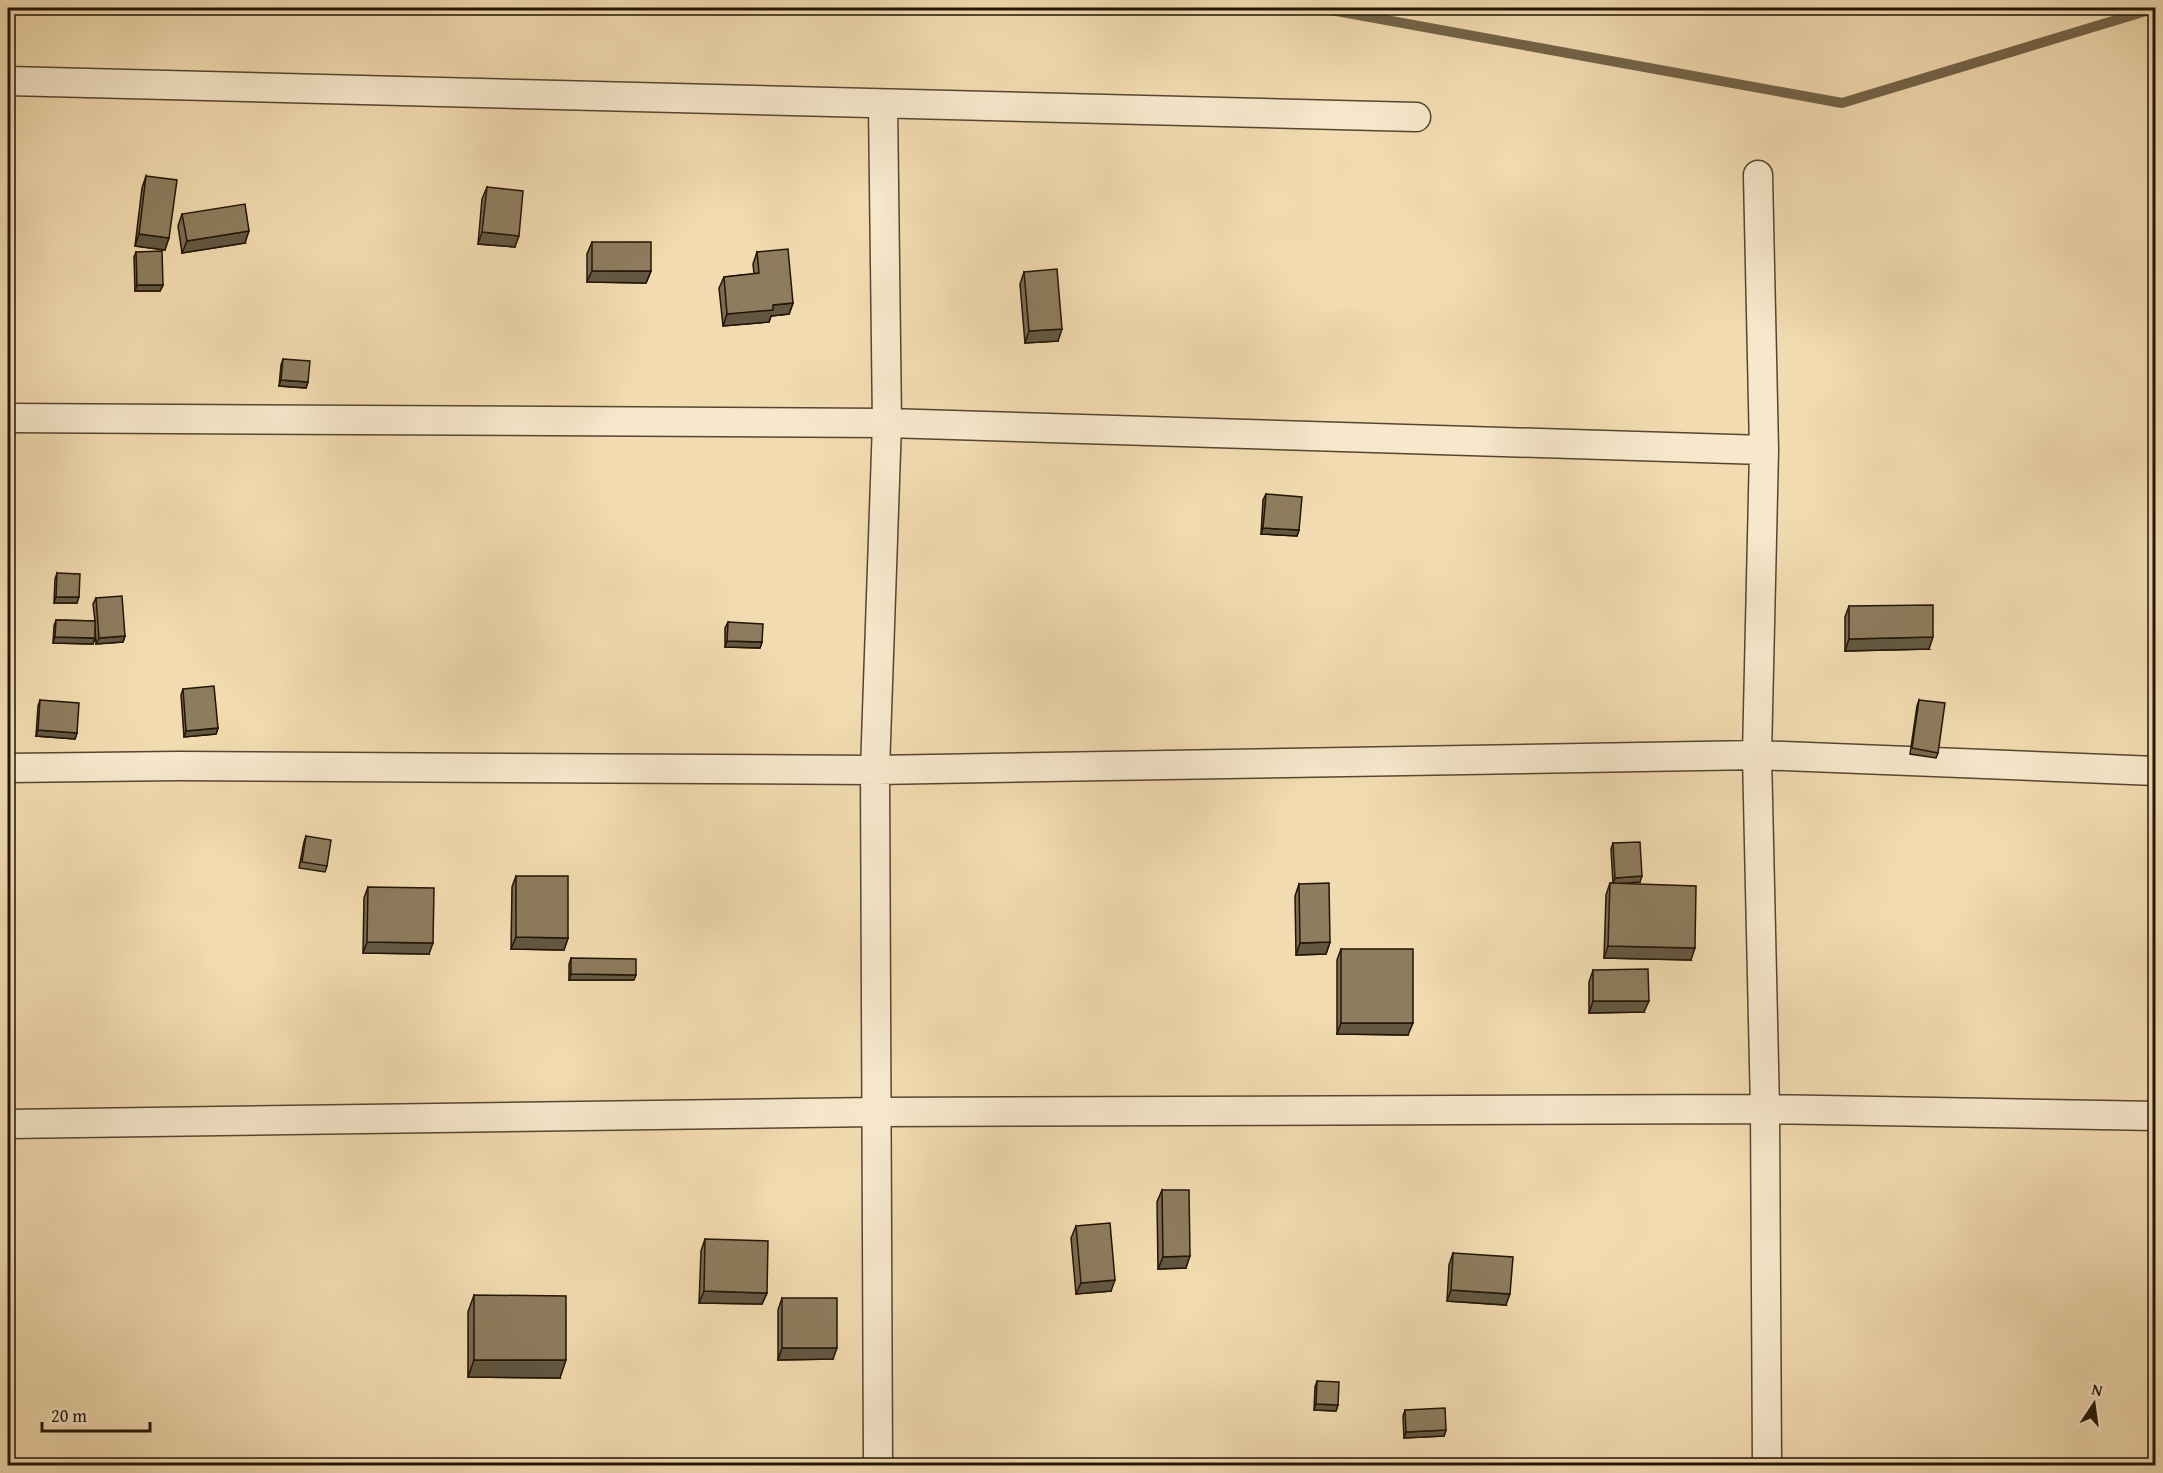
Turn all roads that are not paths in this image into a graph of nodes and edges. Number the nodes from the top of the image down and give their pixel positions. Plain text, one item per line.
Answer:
1 (8, 81) edge
2 (883, 104) junction
3 (1416, 117) dead end
4 (1758, 175) dead end
5 (8, 418) edge
6 (887, 423) junction
7 (1764, 450) junction
8 (1757, 755) junction
9 (8, 768) edge
10 (875, 770) junction
11 (2156, 771) edge
12 (1765, 1109) junction
13 (876, 1112) junction
14 (2156, 1116) edge
15 (8, 1124) edge
16 (878, 1466) edge
17 (1767, 1466) edge

1 - 2 street
2 - 3 street
2 - 6 street
4 - 7 street
5 - 6 street
6 - 7 street
6 - 10 street
7 - 8 street
8 - 10 street
8 - 11 street
8 - 12 street
9 - 10 street
10 - 13 street
12 - 13 street
12 - 14 street
12 - 17 street
13 - 15 street
13 - 16 street

